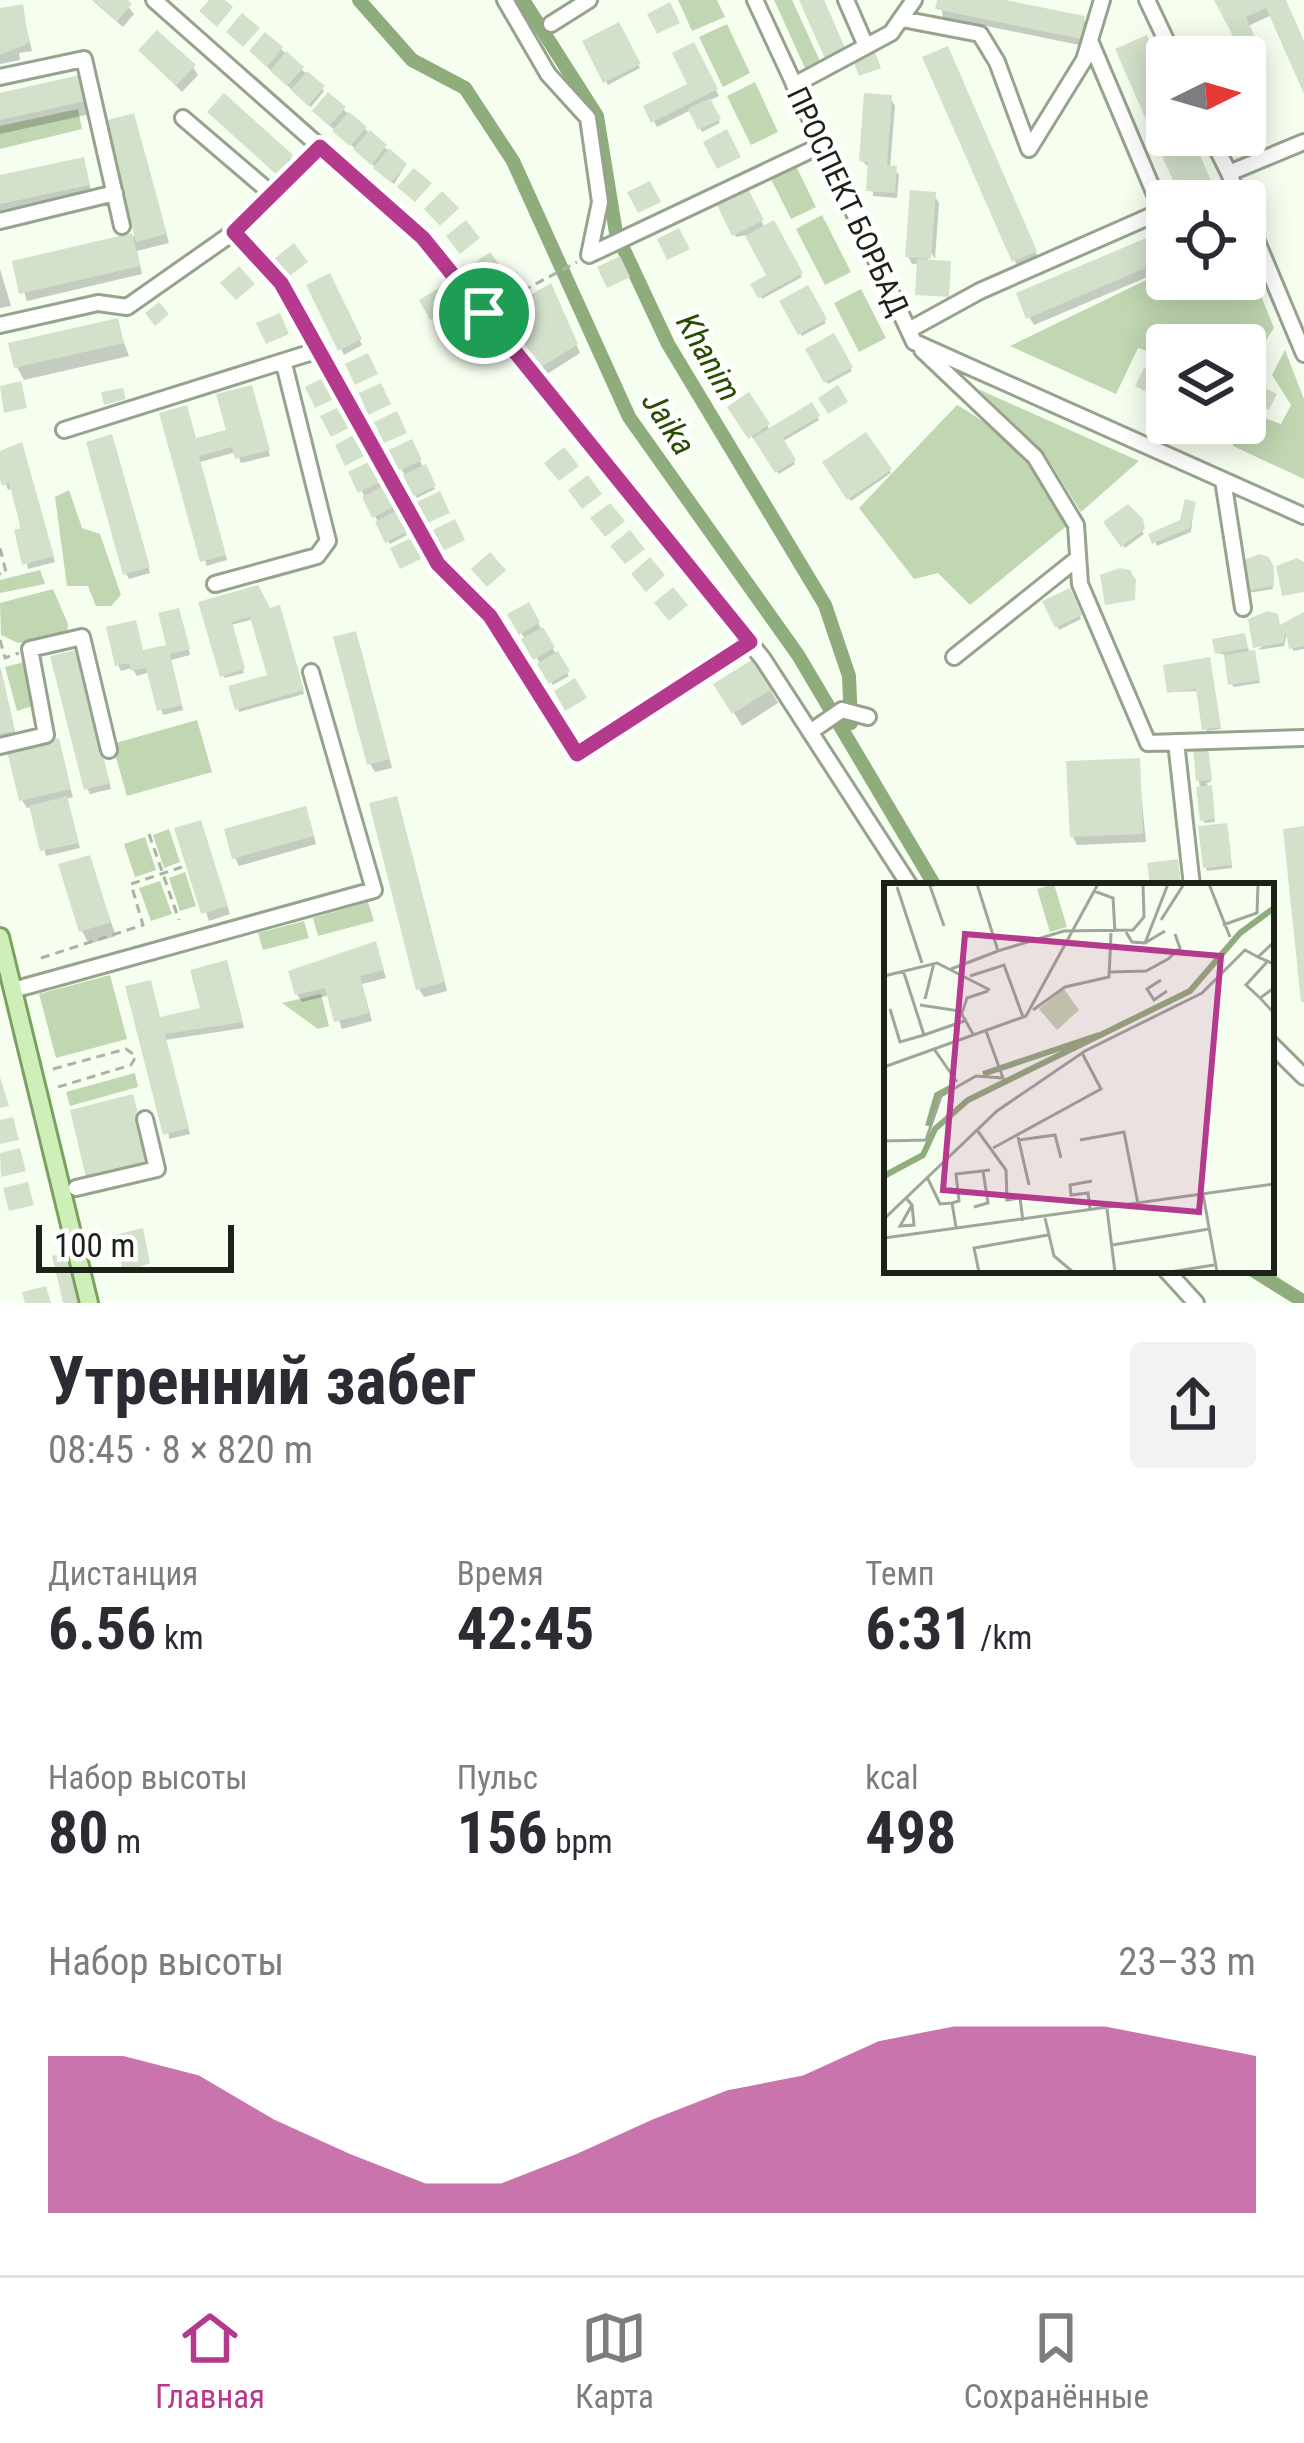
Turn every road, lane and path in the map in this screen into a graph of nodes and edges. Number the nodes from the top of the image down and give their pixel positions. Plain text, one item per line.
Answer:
1 (154, 0) edge
2 (505, 0) edge
3 (589, 0) edge
4 (755, 0) edge
5 (846, 0) edge
6 (914, 0) edge
7 (1102, 0) edge
8 (1147, 0) edge
9 (902, 19) junction
10 (551, 24) dead end
11 (1164, 36) edge
12 (1091, 44) junction
13 (866, 46) junction
14 (0, 77) edge
15 (794, 85) junction
16 (183, 118) dead end
17 (1304, 142) edge
18 (822, 145) junction
19 (320, 147) junction
20 (1220, 156) edge
21 (1228, 173) junction
22 (1231, 180) edge
23 (115, 193) junction
24 (272, 194) junction
25 (0, 221) edge
26 (122, 226) dead end
27 (234, 232) junction
28 (589, 255) junction
29 (1266, 263) edge
30 (484, 313) junction
31 (0, 325) edge
32 (911, 336) junction
33 (319, 350) junction
34 (1304, 354) edge
35 (284, 364) junction
36 (64, 430) dead end
37 (1223, 480) junction
38 (1304, 515) edge
39 (0, 548) edge
40 (1078, 558) junction
41 (0, 574) edge
42 (215, 584) dead end
43 (1243, 608) dead end
44 (0, 640) edge
45 (750, 642) junction
46 (30, 649) junction
47 (954, 657) dead end
48 (310, 672) dead end
49 (868, 717) dead end
50 (810, 731) junction
51 (1304, 738) edge
52 (1176, 742) junction
53 (0, 746) edge
54 (109, 750) dead end
55 (149, 834) dead end
56 (182, 867) dead end
57 (163, 873) junction
58 (908, 883) edge
59 (1192, 883) edge
60 (179, 920) dead end
61 (0, 937) edge
62 (41, 958) dead end
63 (13, 990) junction
64 (1274, 1047) edge
65 (53, 1069) dead end
66 (1304, 1077) edge
67 (58, 1087) dead end
68 (145, 1119) dead end
69 (76, 1188) dead end
70 (1169, 1273) edge
71 (89, 1303) edge
72 (1196, 1303) edge

1 - 19 street
2 - 28 street
3 - 10 street
4 - 15 street, ПРОСПЕКТ БОРБАД
5 - 13 street
6 - 9 street
7 - 12 street
8 - 11 street
9 - 12 street
9 - 13 street
12 - 32 street
13 - 15 street
14 - 23 street
15 - 18 street, ПРОСПЕКТ БОРБАД
16 - 24 street
17 - 21 street
18 - 28 street
18 - 32 street, ПРОСПЕКТ БОРБАД
19 - 24 street
19 - 30 street
20 - 21 street
21 - 22 street
23 - 25 street
23 - 26 street
24 - 27 street
27 - 31 street
27 - 33 street
28 - 30 path
29 - 34 street
30 - 45 street
32 - 37 street, ПРОСПЕКТ БОРБАД
32 - 40 street
33 - 35 street
33 - 45 street
35 - 36 street
35 - 42 street
37 - 38 street, ПРОСПЕКТ БОРБАД
37 - 43 street
39 - 41 path
40 - 47 street
40 - 52 street
44 - 46 path
45 - 50 street
46 - 53 street
46 - 54 street
48 - 63 street
49 - 50 street
50 - 58 street
51 - 52 street
52 - 59 street
55 - 57 path
56 - 57 path
57 - 60 path
57 - 62 path
61 - 63 main road
63 - 71 main road
64 - 66 street
65 - 67 path
68 - 69 street
70 - 72 street

